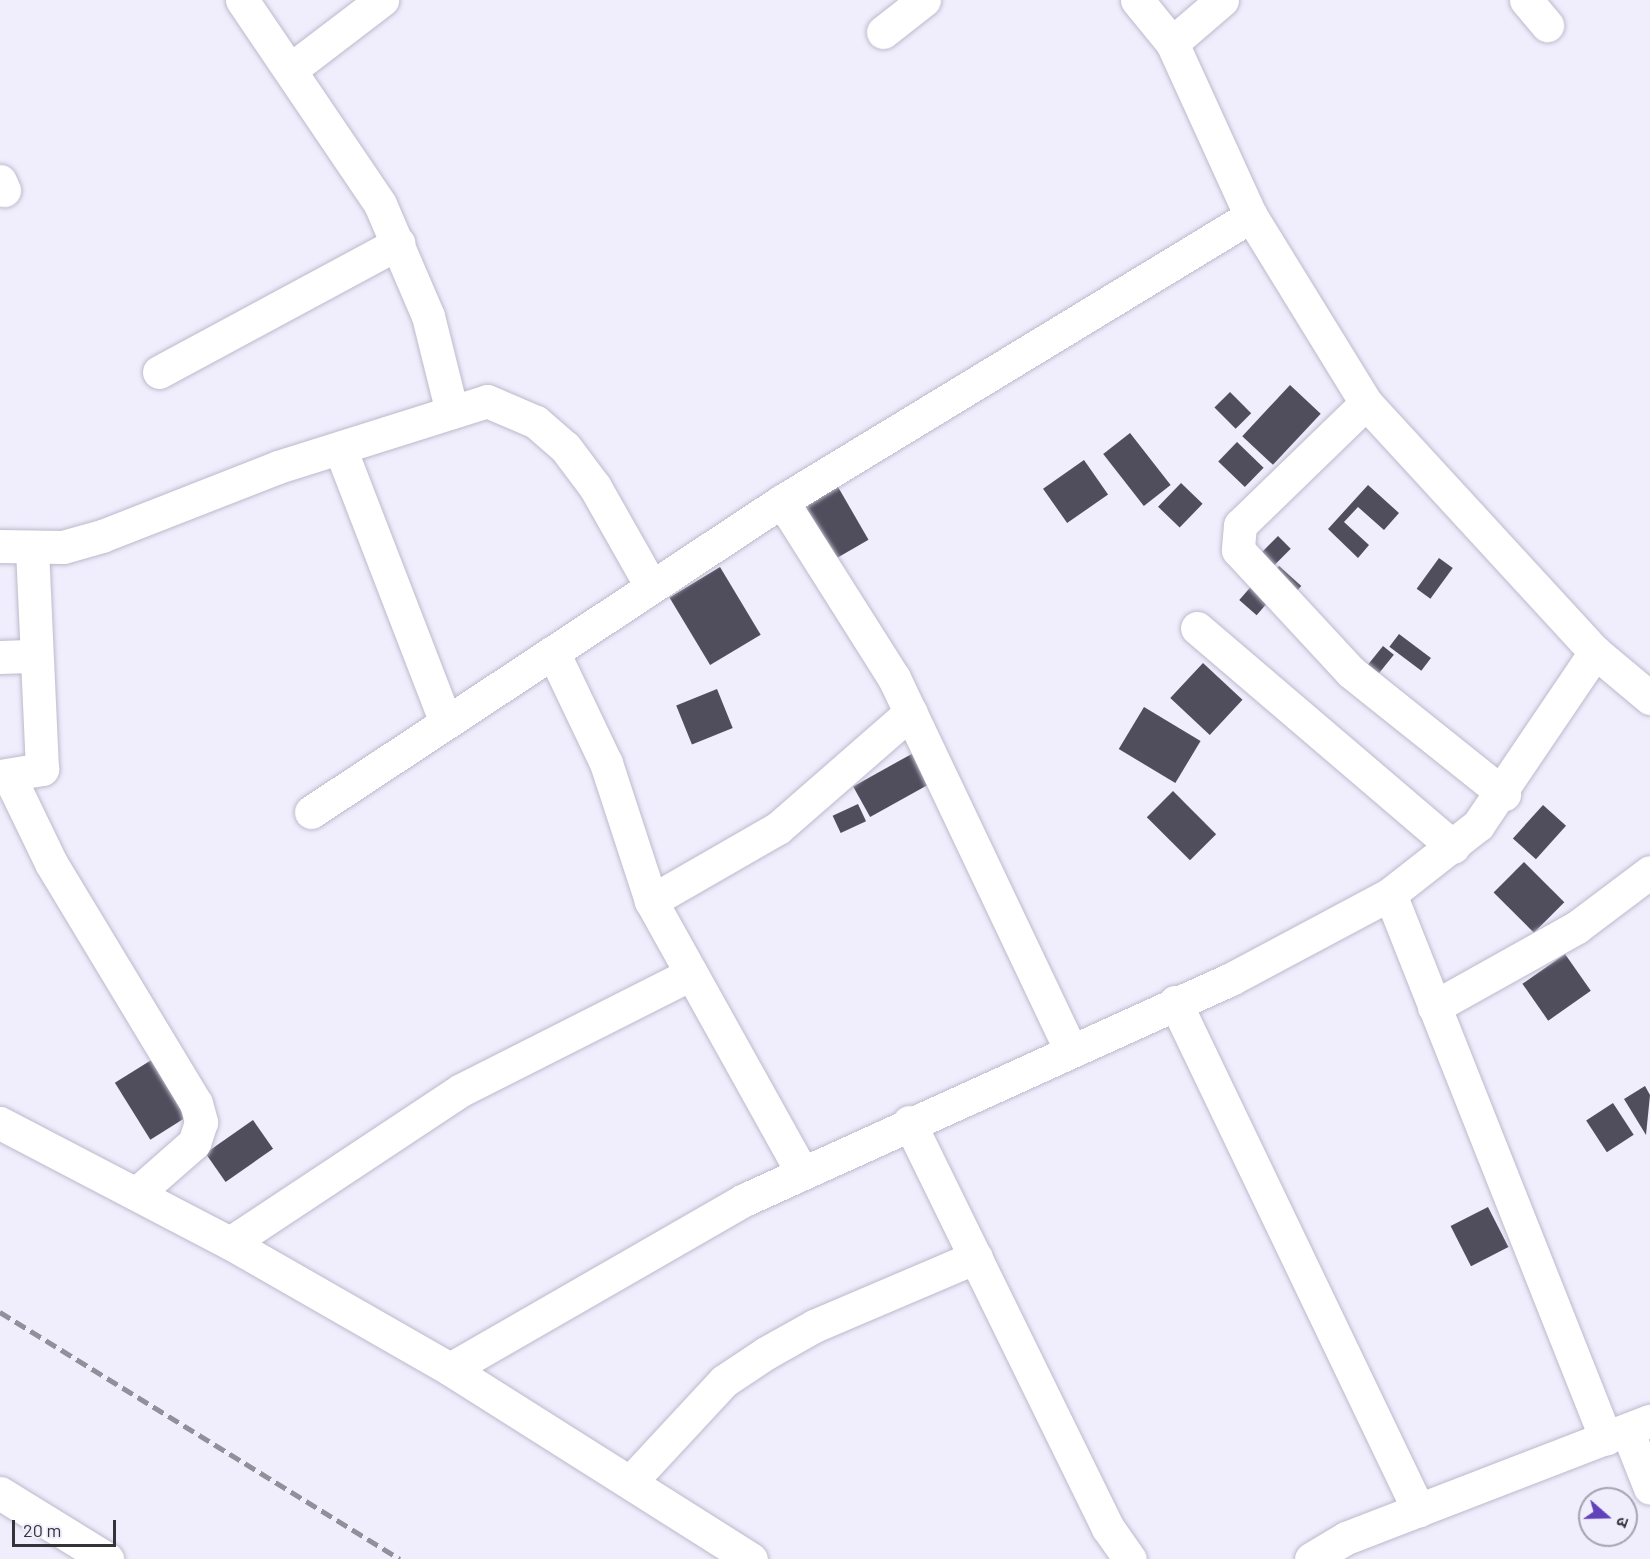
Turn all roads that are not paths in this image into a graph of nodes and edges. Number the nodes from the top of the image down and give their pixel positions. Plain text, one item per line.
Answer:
1 (242, 0) edge
2 (382, 0) edge
3 (924, 0) edge
4 (1137, 0) edge
5 (1222, 0) edge
6 (1526, 0) edge
7 (1547, 25) dead end
8 (883, 32) dead end
9 (1172, 43) junction
10 (290, 70) junction
11 (1251, 216) junction
12 (399, 243) junction
13 (159, 372) dead end
14 (1366, 403) junction
15 (452, 412) junction
16 (340, 448) junction
17 (782, 501) junction
18 (16, 547) edge
19 (651, 586) junction
20 (1197, 628) dead end
21 (553, 652) junction
22 (1595, 652) junction
23 (36, 656) junction
24 (0, 657) edge
25 (1650, 698) edge
26 (911, 712) junction
27 (446, 722) junction
28 (5, 776) edge
29 (1504, 794) junction
30 (311, 813) dead end
31 (1453, 847) junction
32 (1650, 872) edge
33 (1390, 894) junction
34 (651, 901) junction
35 (691, 974) junction
36 (1175, 1002) junction
37 (1434, 1007) junction
38 (1071, 1050) junction
39 (909, 1122) junction
40 (0, 1123) edge
41 (801, 1171) junction
42 (137, 1193) junction
43 (230, 1243) junction
44 (976, 1257) junction
45 (450, 1369) junction
46 (1628, 1430) edge
47 (633, 1479) junction
48 (1650, 1488) edge
49 (0, 1492) edge
50 (1419, 1511) junction
51 (1321, 1556) edge
52 (106, 1559) edge
53 (751, 1559) edge
54 (1130, 1559) edge

1 - 10 street
2 - 10 street
3 - 8 street
4 - 9 street
5 - 9 street
6 - 7 street
9 - 11 street
10 - 12 street
11 - 14 street
11 - 17 street
12 - 13 street
12 - 15 street
14 - 22 street
14 - 29 street
15 - 16 street
15 - 19 street
16 - 18 street
16 - 27 street
17 - 19 street
17 - 26 street
18 - 23 street
19 - 21 street
20 - 31 street
21 - 27 street
21 - 34 street
22 - 25 street
22 - 29 street
23 - 24 street
23 - 28 street
26 - 34 street
26 - 38 street
27 - 30 street
28 - 42 street
29 - 31 street
31 - 33 street
32 - 37 street
33 - 36 street
33 - 37 street
34 - 35 street
35 - 41 street
35 - 43 street
36 - 38 street
36 - 50 street
37 - 46 street
38 - 39 street
39 - 41 street
39 - 44 street
40 - 42 street
41 - 45 street
42 - 43 street
43 - 45 street
44 - 47 street
44 - 54 street
45 - 47 street
46 - 48 street
46 - 50 street
47 - 53 street
49 - 52 street
50 - 51 street

